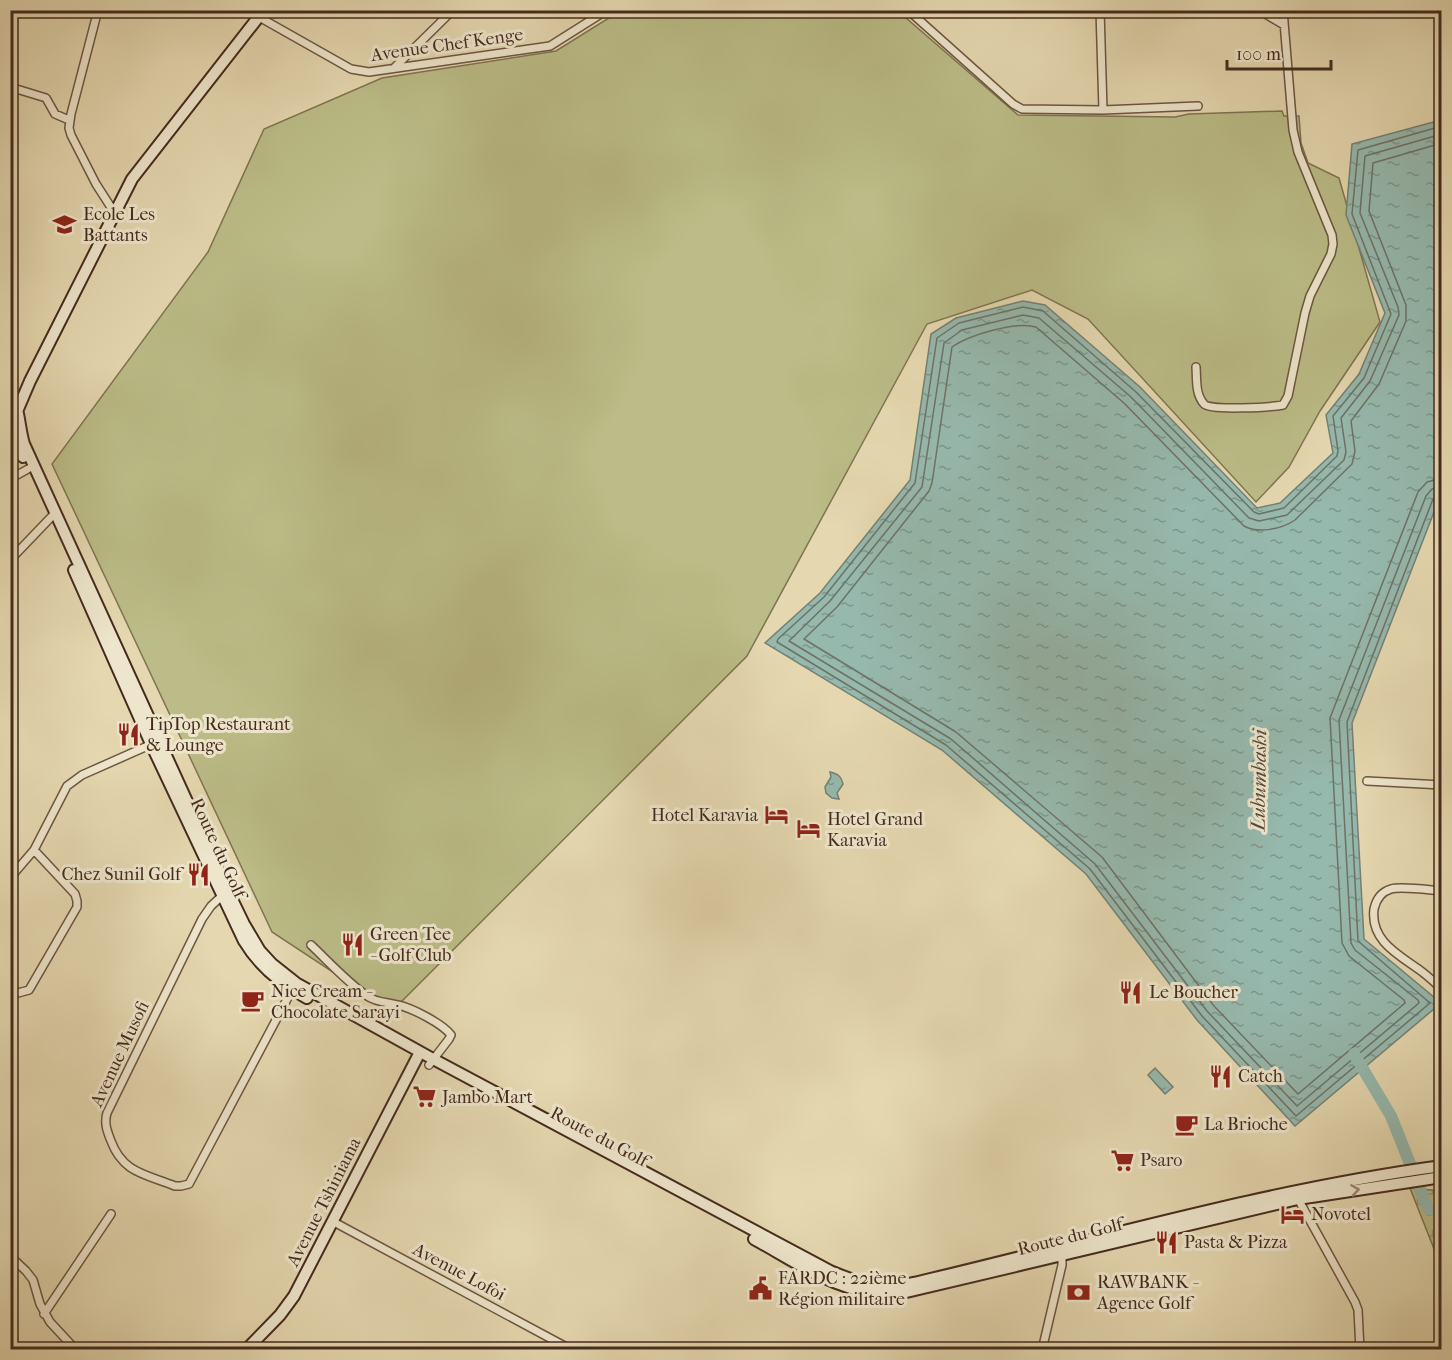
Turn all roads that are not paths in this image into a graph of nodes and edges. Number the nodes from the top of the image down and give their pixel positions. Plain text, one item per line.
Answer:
1 (98, 10) edge
2 (453, 10) edge
3 (607, 10) edge
4 (908, 10) edge
5 (1100, 10) edge
6 (1259, 10) edge
7 (1283, 10) edge
8 (261, 14) edge
9 (1284, 25) junction
10 (395, 68) junction
11 (10, 87) edge
12 (1198, 106) dead end
13 (1103, 110) junction
14 (69, 120) junction
15 (114, 212) junction
16 (1196, 368) dead end
17 (30, 381) junction
18 (10, 387) edge
19 (10, 393) edge
20 (15, 414) edge
21 (10, 431) edge
22 (28, 469) junction
23 (10, 479) edge
24 (53, 515) junction
25 (10, 560) edge
26 (1439, 650) dead end
27 (1442, 668) edge
28 (156, 742) junction
29 (1367, 781) dead end
30 (1442, 785) edge
31 (34, 850) junction
32 (10, 878) edge
33 (1442, 891) edge
34 (225, 892) junction
35 (1442, 913) edge
36 (1442, 938) edge
37 (311, 945) dead end
38 (294, 986) junction
39 (10, 988) edge
40 (1442, 989) edge
41 (418, 1055) junction
42 (431, 1062) junction
43 (1442, 1166) edge
44 (1409, 1176) junction
45 (1442, 1177) edge
46 (1296, 1195) junction
47 (111, 1214) dead end
48 (332, 1221) junction
49 (1062, 1251) junction
50 (10, 1256) edge
51 (44, 1314) junction
52 (76, 1350) edge
53 (246, 1350) edge
54 (572, 1350) edge
55 (1042, 1350) edge
56 (1360, 1350) edge

1 - 14 street
2 - 10 street
3 - 10 street, Avenue Chef Kenge
4 - 13 street
5 - 13 street
6 - 9 street
7 - 9 street
8 - 10 street, Avenue Chef Kenge
8 - 15 main road
9 - 16 street
11 - 14 street
12 - 13 street
14 - 15 street
15 - 17 main road
17 - 18 main road
17 - 20 main road
19 - 20 main road
20 - 24 main road
21 - 22 main road, Route du Golf
22 - 23 street
22 - 24 main road, Route du Golf
24 - 25 street
24 - 28 main road, Route du Golf
26 - 27 street
28 - 31 street
28 - 34 main road, Route du Golf
29 - 30 street
31 - 32 street
31 - 39 street
33 - 40 street
34 - 38 main road, Route du Golf
34 - 38 street, Avenue Musofi
35 - 36 street
37 - 42 street
38 - 41 main road, Route du Golf
41 - 42 main road, Route du Golf
41 - 48 main road, Avenue Tshiniama
42 - 49 main road, Route du Golf
43 - 44 main road
44 - 45 main road, Route du Golf
44 - 46 main road, Route du Golf
46 - 49 main road, Route du Golf
46 - 56 street
47 - 51 street
48 - 53 main road, Avenue Tshiniama
48 - 54 street, Avenue Lofoi
49 - 55 street
50 - 51 street
51 - 52 street

